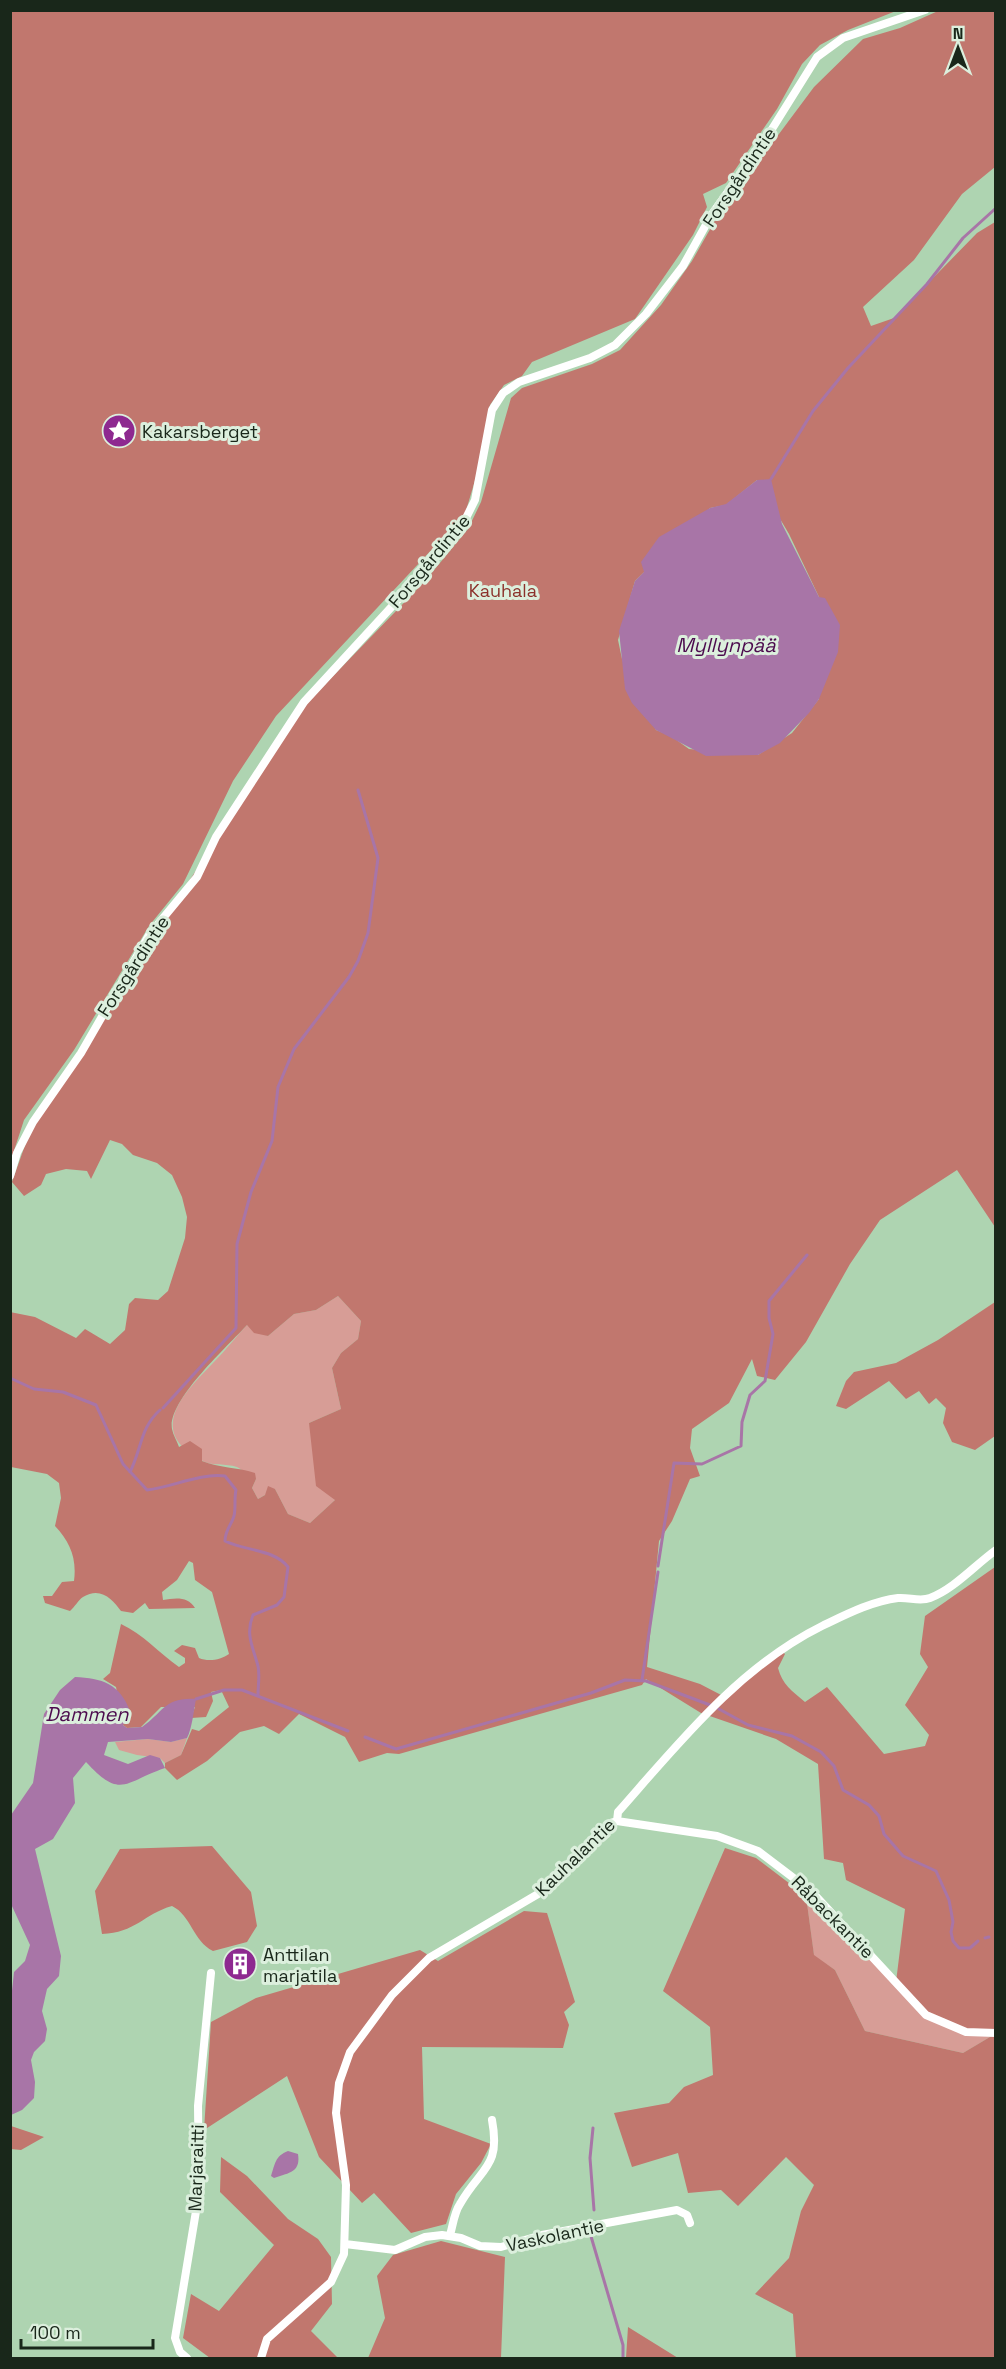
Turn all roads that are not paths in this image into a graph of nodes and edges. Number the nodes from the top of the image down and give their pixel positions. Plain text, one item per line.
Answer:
1 (925, 10) edge
2 (10, 1176) edge
3 (996, 1550) edge
4 (617, 1821) junction
5 (211, 1973) dead end
6 (996, 2033) edge
7 (492, 2120) dead end
8 (690, 2223) dead end
9 (450, 2235) junction
10 (345, 2244) junction
11 (187, 2358) edge
12 (261, 2358) edge

1 - 2 street, Forsgårdintie
3 - 4 street, Kauhalantie
4 - 6 street, Råbackantie
4 - 10 street, Kauhalantie
5 - 11 street, Marjaraitti
7 - 9 street
8 - 9 street, Vaskolantie
9 - 10 street, Vaskolantie
10 - 12 street, Kauhalantie

